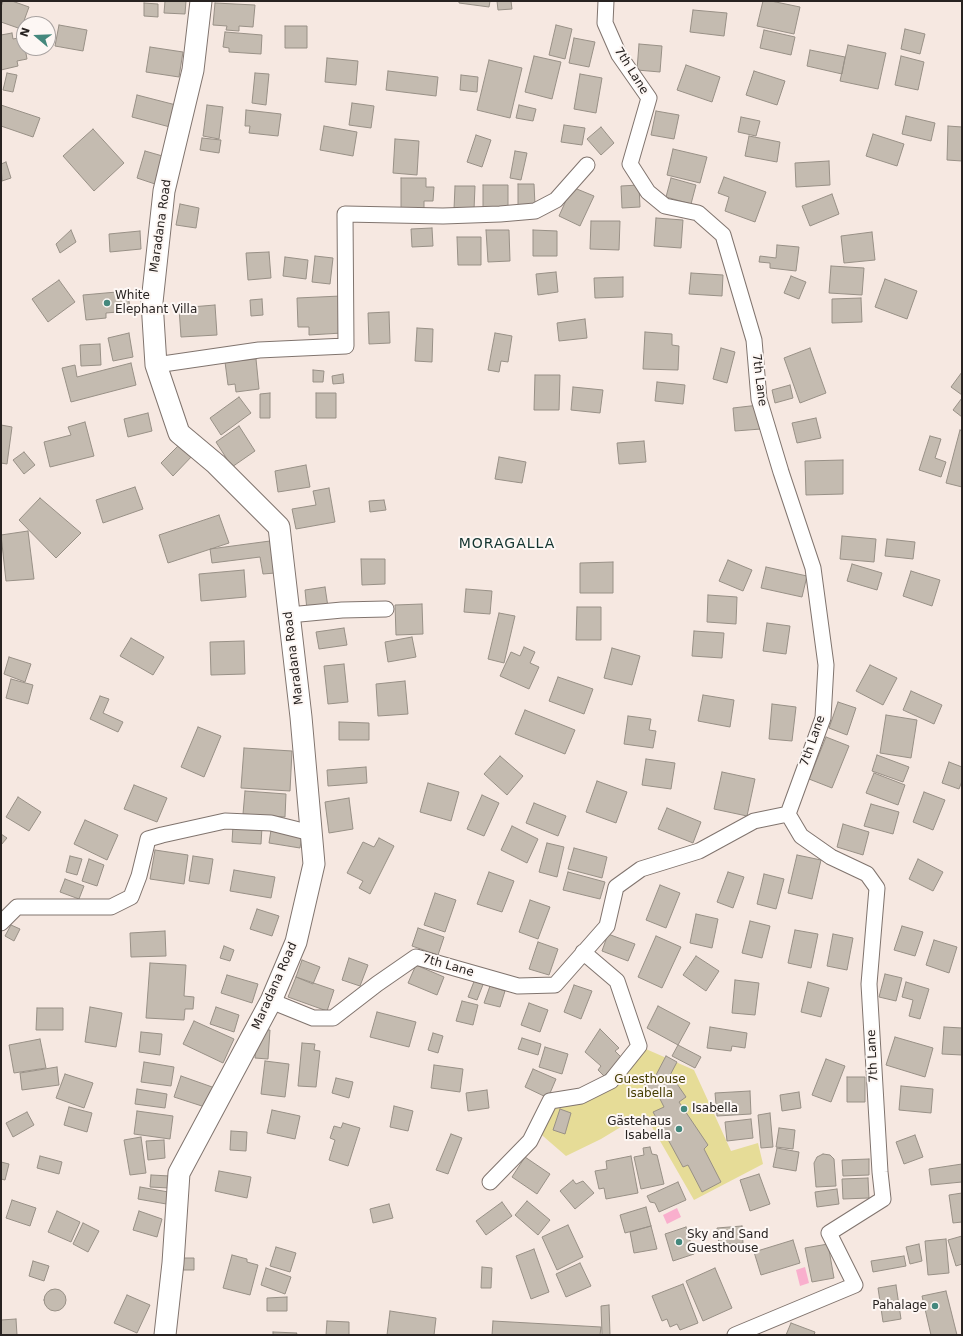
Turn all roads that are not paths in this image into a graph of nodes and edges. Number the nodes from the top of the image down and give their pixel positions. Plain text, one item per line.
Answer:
1 (201, 1) edge
2 (606, 1) edge
3 (587, 165) dead end
4 (156, 365) junction
5 (386, 608) dead end
6 (289, 615) junction
7 (788, 814) junction
8 (311, 833) junction
9 (1, 923) edge
10 (583, 952) junction
11 (271, 1001) junction
12 (490, 1182) dead end
13 (165, 1335) edge
14 (735, 1335) edge

1 - 4 street, Maradana Road
2 - 7 street, 7th Lane
3 - 4 street
4 - 6 street, Maradana Road
5 - 6 street
6 - 8 street, Maradana Road
7 - 10 street, 7th Lane
7 - 14 street, 7th Lane
8 - 9 street
8 - 11 street, Maradana Road
10 - 11 street, 7th Lane
10 - 12 street
11 - 13 street, Maradana Road

